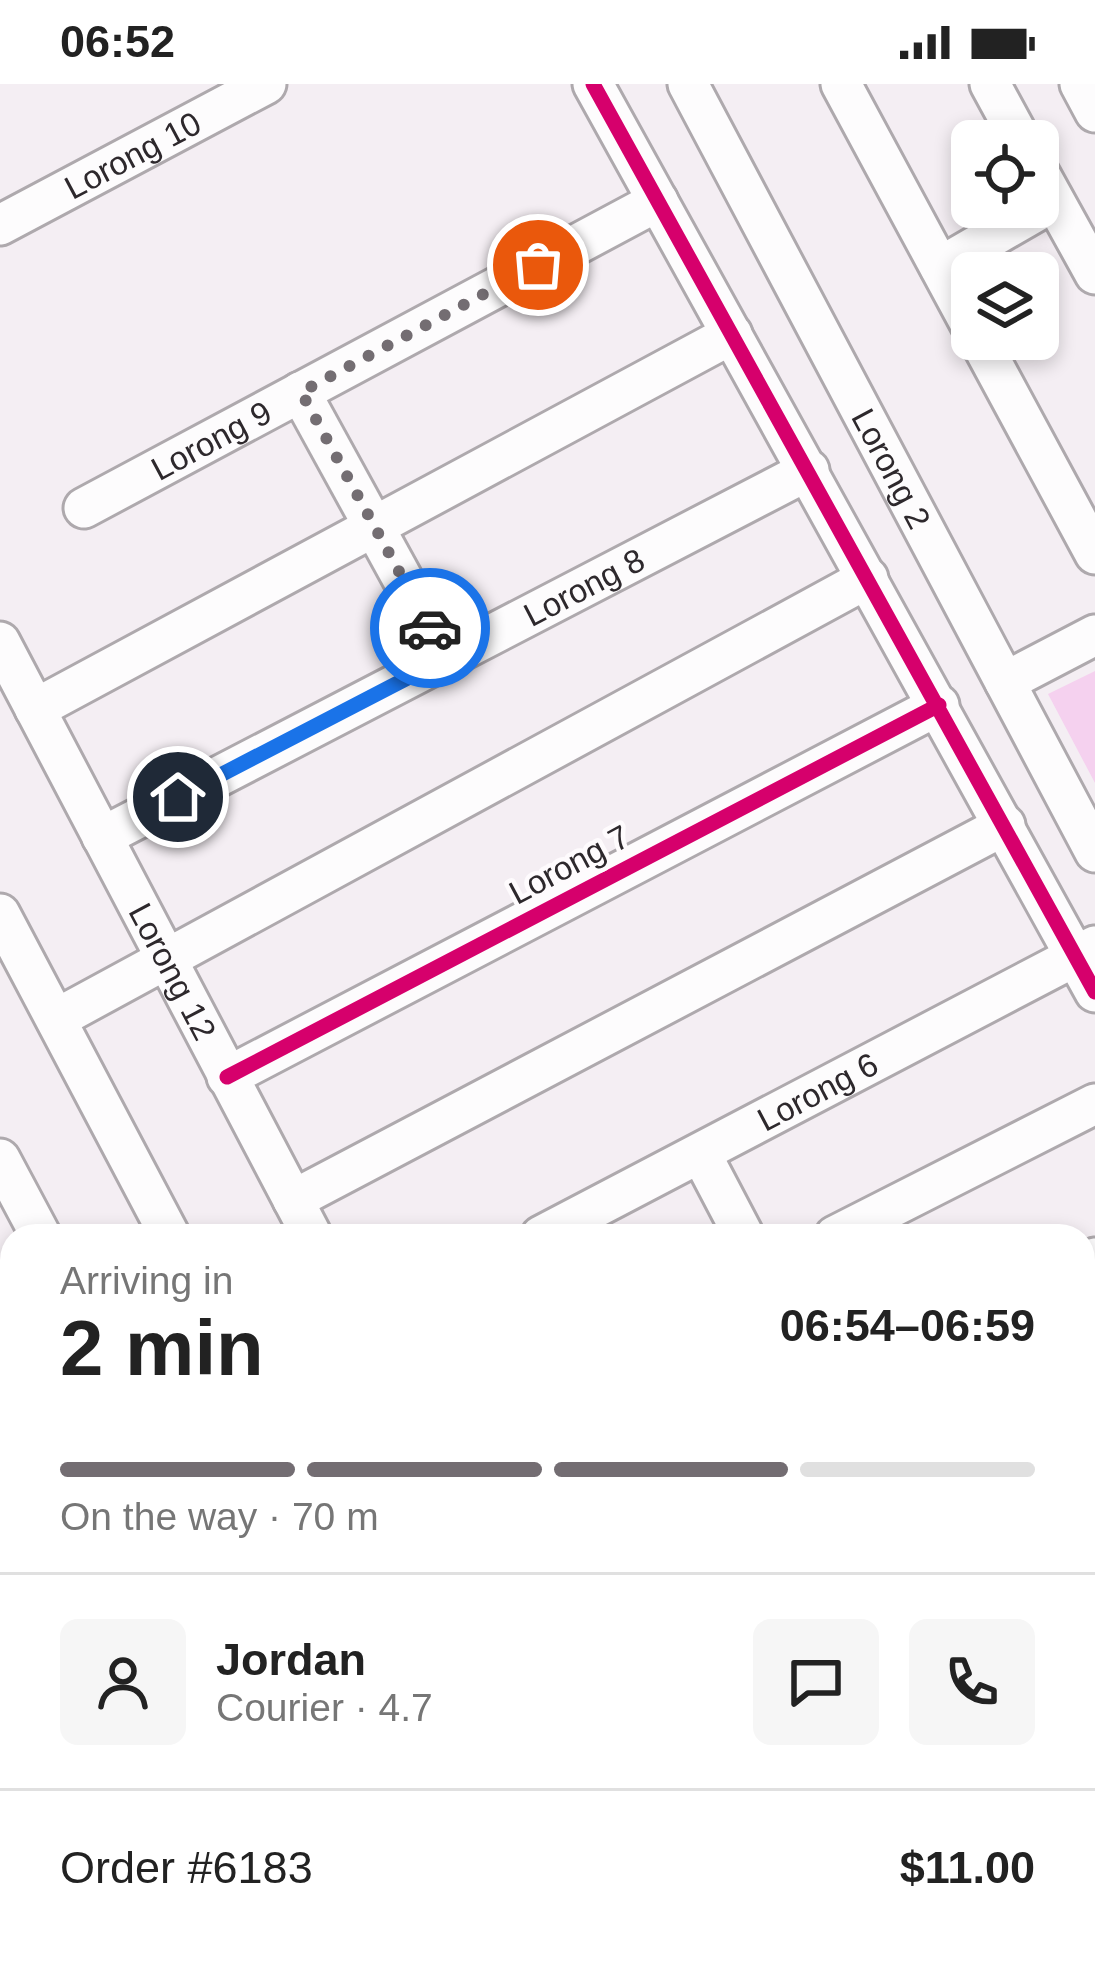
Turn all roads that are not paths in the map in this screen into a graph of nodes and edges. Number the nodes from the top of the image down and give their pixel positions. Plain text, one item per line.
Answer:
1 (266, 84) edge
2 (593, 84) edge
3 (688, 84) edge
4 (841, 84) edge
5 (990, 84) edge
6 (1080, 84) edge
7 (1095, 112) edge
8 (1010, 120) edge
9 (658, 201) junction
10 (1059, 209) edge
11 (0, 225) edge
12 (991, 228) edge
13 (940, 267) junction
14 (1095, 274) edge
15 (951, 288) edge
16 (732, 334) junction
17 (990, 360) edge
18 (301, 392) junction
19 (808, 470) junction
20 (84, 508) dead end
21 (375, 528) junction
22 (1095, 554) edge
23 (868, 578) junction
24 (1095, 634) edge
25 (0, 642) edge
26 (446, 658) junction
27 (1005, 682) junction
28 (938, 705) junction
29 (35, 709) junction
30 (1004, 825) junction
31 (101, 836) junction
32 (1095, 853) edge
33 (0, 914) edge
34 (1086, 951) edge
35 (166, 960) junction
36 (1095, 992) edge
37 (56, 1019) junction
38 (227, 1076) junction
39 (1095, 1104) edge
40 (700, 1154) junction
41 (0, 1159) edge
42 (293, 1200) junction
43 (34, 1224) edge
44 (164, 1224) edge
45 (306, 1224) edge
46 (565, 1224) edge
47 (738, 1224) edge
48 (859, 1224) edge

1 - 11 street, Lorong 10
2 - 9 street
3 - 27 street, Lorong 2
4 - 13 street
5 - 8 street
6 - 7 street
9 - 16 street
9 - 18 street, Lorong 9
10 - 14 street
12 - 13 street
13 - 15 street
16 - 19 street
16 - 21 street
17 - 22 street
18 - 20 street, Lorong 9
18 - 21 street
19 - 23 street
19 - 26 street, Lorong 8
21 - 26 street
21 - 29 street
23 - 28 street
23 - 35 street
24 - 27 street
25 - 29 street, Lorong 12
26 - 31 street, Lorong 8
27 - 32 street, Lorong 2
28 - 30 street
28 - 38 street, Lorong 7
29 - 31 street, Lorong 12
30 - 34 street
30 - 42 street
31 - 35 street, Lorong 12
33 - 37 street
34 - 36 street
34 - 40 street, Lorong 6
35 - 37 street
35 - 38 street, Lorong 12
37 - 44 street
38 - 42 street, Lorong 12
39 - 48 street
40 - 46 street, Lorong 6
40 - 47 street
41 - 43 street
42 - 45 street, Lorong 12

